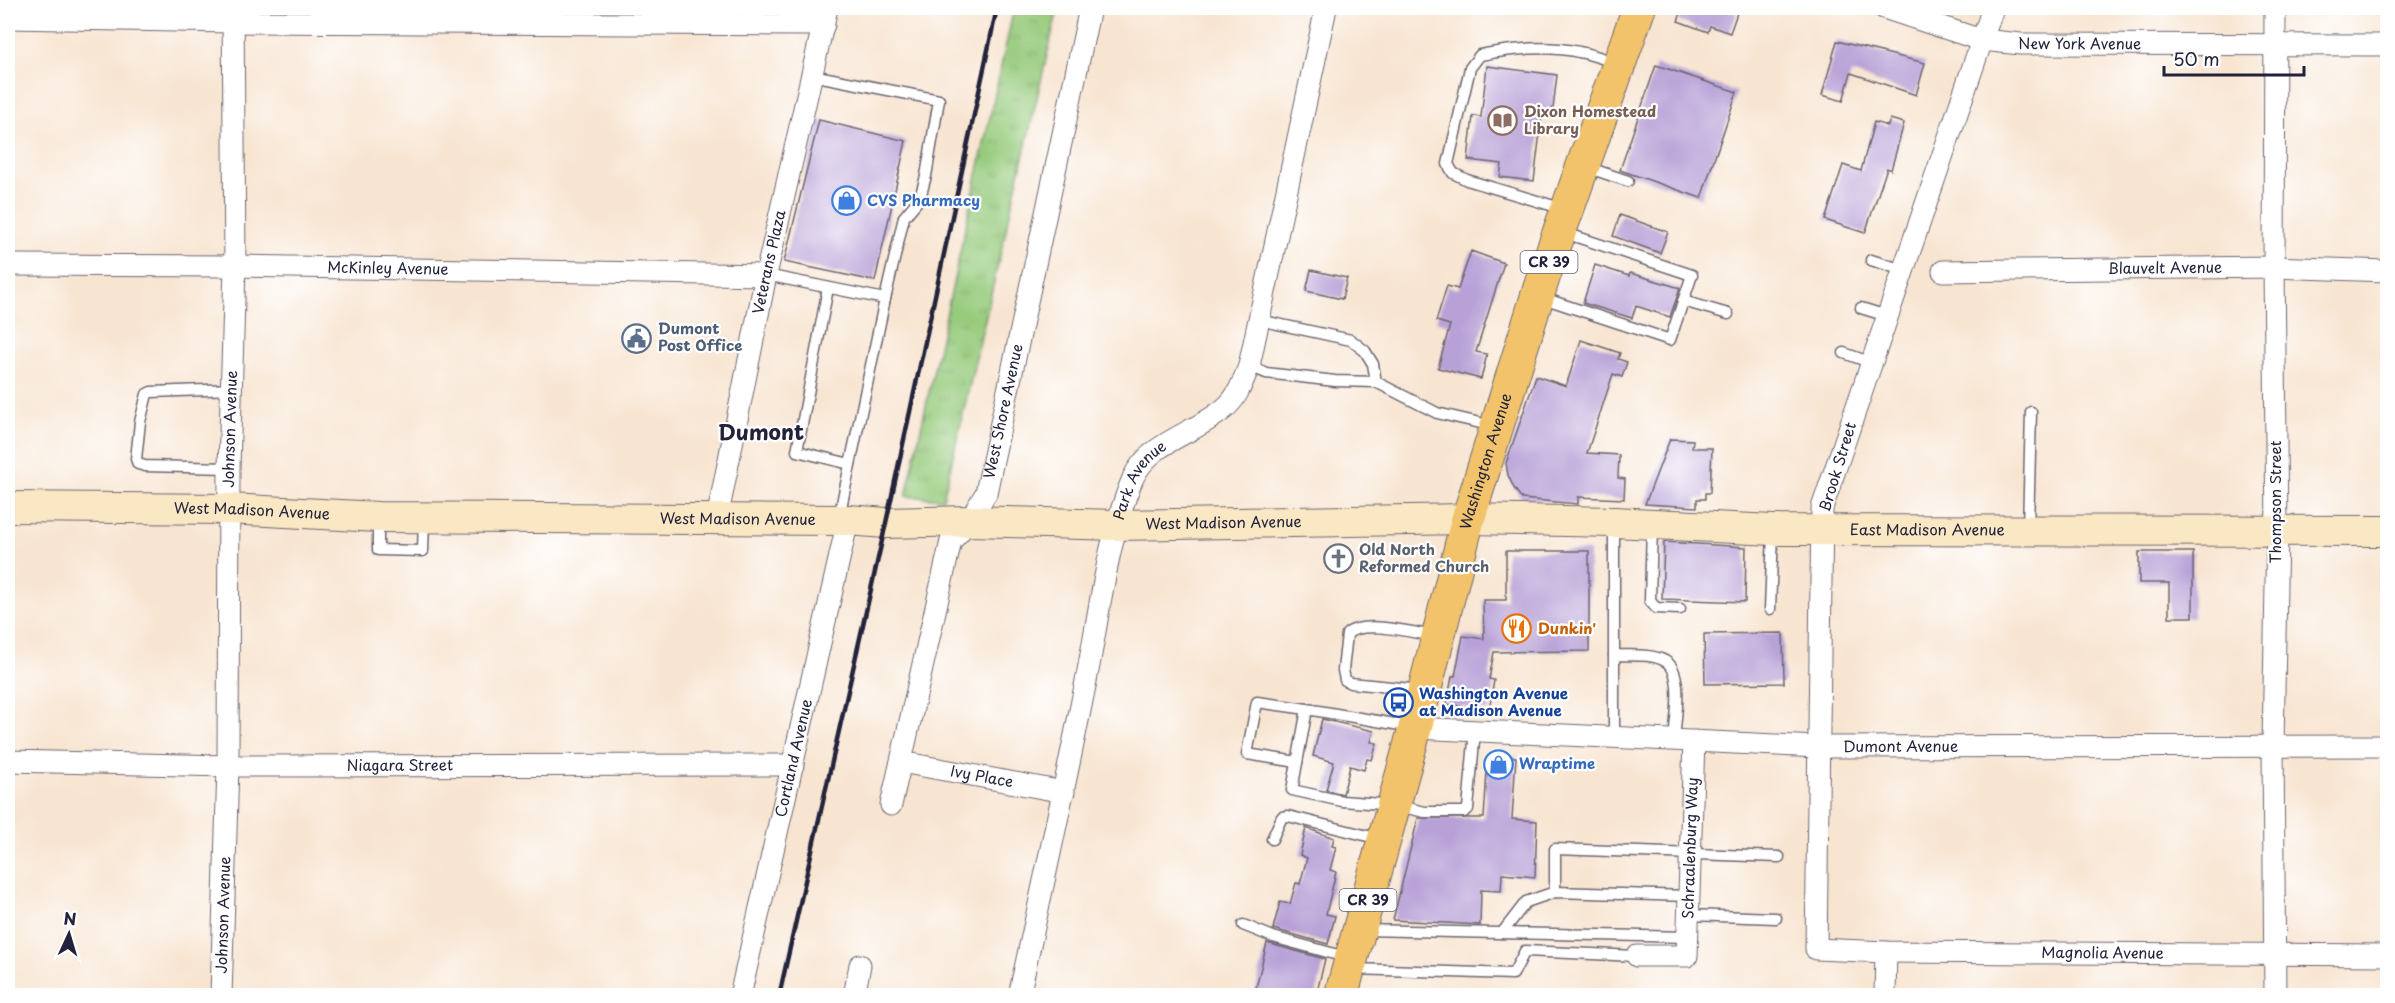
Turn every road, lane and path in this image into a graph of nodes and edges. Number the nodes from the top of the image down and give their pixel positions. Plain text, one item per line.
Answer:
1 (1090, 8) edge
2 (1326, 8) edge
3 (1639, 8) edge
4 (1884, 8) edge
5 (1993, 8) edge
6 (2275, 8) edge
7 (233, 15) edge
8 (826, 16) edge
9 (8, 18) edge
10 (1981, 40) junction
11 (2388, 45) edge
12 (2276, 46) junction
13 (1619, 64) junction
14 (812, 75) junction
15 (1582, 166) junction
16 (1628, 181) dead end
17 (1563, 221) junction
18 (1871, 260) dead end
19 (8, 265) edge
20 (235, 266) junction
21 (2274, 267) junction
22 (1903, 270) junction
23 (1943, 271) dead end
24 (2388, 271) edge
25 (766, 275) junction
26 (828, 288) junction
27 (1537, 296) junction
28 (885, 299) junction
29 (1683, 301) junction
30 (1861, 308) dead end
31 (1728, 314) dead end
32 (1887, 316) junction
33 (1259, 320) junction
34 (1844, 353) dead end
35 (1872, 363) junction
36 (1250, 366) junction
37 (1376, 382) junction
38 (233, 389) junction
39 (2031, 412) dead end
40 (1497, 427) junction
41 (850, 464) junction
42 (229, 468) junction
43 (8, 507) edge
44 (228, 509) junction
45 (717, 519) junction
46 (1468, 519) junction
47 (843, 520) junction
48 (969, 522) junction
49 (1614, 522) junction
50 (1652, 524) junction
51 (1117, 525) junction
52 (2028, 529) junction
53 (1773, 530) junction
54 (1821, 530) junction
55 (2277, 530) junction
56 (2388, 531) edge
57 (1680, 609) dead end
58 (1770, 609) dead end
59 (1438, 636) junction
60 (1614, 655) junction
61 (1425, 690) junction
62 (1307, 709) junction
63 (1415, 728) junction
64 (1475, 730) junction
65 (1614, 737) junction
66 (1684, 741) junction
67 (2273, 745) junction
68 (2388, 746) edge
69 (1818, 747) junction
70 (8, 761) edge
71 (901, 762) junction
72 (1297, 762) junction
73 (793, 765) junction
74 (228, 766) junction
75 (1064, 792) junction
76 (891, 805) dead end
77 (1394, 805) junction
78 (1272, 839) dead end
79 (1384, 840) junction
80 (1690, 855) junction
81 (1779, 857) dead end
82 (1555, 892) junction
83 (1689, 906) junction
84 (1776, 918) dead end
85 (1243, 925) dead end
86 (1502, 933) junction
87 (1688, 947) junction
88 (1816, 949) joint
89 (1886, 952) junction
90 (2275, 955) junction
91 (2388, 955) edge
92 (1637, 956) joint
93 (1350, 963) edge
94 (860, 965) dead end
95 (221, 996) edge
96 (740, 996) edge
97 (854, 996) edge
98 (1019, 996) edge
99 (1885, 996) edge
100 (2275, 996) edge

1 - 48 street, West Shore Avenue
2 - 33 street, Park Avenue
3 - 13 main road, Washington Avenue / CR 39
4 - 10 street, New York Avenue
5 - 10 street, Brook Street
6 - 12 street, Thompson Street
7 - 8 street
7 - 9 street
7 - 20 street, Johnson Avenue
8 - 14 street, Veterans Plaza
10 - 12 street, New York Avenue
10 - 22 street, Brook Street
11 - 12 street, New York Avenue
12 - 21 street, Thompson Street
13 - 15 main road, Washington Avenue / CR 39
13 - 17 lane
14 - 25 street, Veterans Plaza
14 - 28 lane
15 - 16 lane
15 - 17 main road, Washington Avenue / CR 39
17 - 27 main road, Washington Avenue / CR 39
17 - 29 lane
18 - 22 lane
19 - 20 street, McKinley Avenue
20 - 25 street, McKinley Avenue
20 - 38 street, Johnson Avenue
21 - 23 street, Blauvelt Avenue
21 - 24 street, Blauvelt Avenue
21 - 55 street, Thompson Street
22 - 32 street, Brook Street
25 - 26 lane
25 - 45 street, Veterans Plaza
26 - 28 lane
26 - 41 lane
27 - 29 lane
27 - 40 main road, Washington Avenue / CR 39
28 - 41 lane
29 - 31 lane
30 - 32 lane
32 - 35 street, Brook Street
33 - 36 street, Park Avenue
33 - 37 lane
34 - 35 lane
35 - 54 street, Brook Street
36 - 37 lane
36 - 51 street, Park Avenue
37 - 40 lane
38 - 42 street, Johnson Avenue
38 - 42 lane
39 - 52 lane
40 - 46 main road, Washington Avenue / CR 39
41 - 47 lane
42 - 44 street, Johnson Avenue
43 - 44 main road, West Madison Avenue
44 - 45 main road, West Madison Avenue
44 - 74 street, Johnson Avenue
45 - 47 main road, West Madison Avenue
46 - 49 main road, East Madison Avenue
46 - 51 main road, West Madison Avenue
46 - 59 main road, Washington Avenue / CR 39
47 - 48 main road, West Madison Avenue
47 - 73 street, Cortland Avenue
48 - 51 main road, West Madison Avenue
48 - 71 street, West Shore Avenue
49 - 50 main road, East Madison Avenue
49 - 60 lane
50 - 53 main road, East Madison Avenue
50 - 57 lane
51 - 75 street, Park Avenue
52 - 54 main road, East Madison Avenue
52 - 55 main road, East Madison Avenue
53 - 54 main road, East Madison Avenue
53 - 58 lane
54 - 69 street, Brook Street
55 - 56 main road, East Madison Avenue
55 - 67 street, Thompson Street
59 - 61 main road, Washington Avenue / CR 39
59 - 61 lane
60 - 65 lane
60 - 66 lane
61 - 63 main road, Washington Avenue / CR 39
62 - 63 lane
62 - 72 lane
62 - 72 lane
63 - 64 street, Dumont Avenue
63 - 77 main road, Washington Avenue / CR 39
64 - 65 street, Dumont Avenue
64 - 77 lane
65 - 66 street, Dumont Avenue
66 - 69 street, Dumont Avenue
66 - 80 street, Schraalenburg Way
67 - 68 street, Dumont Avenue
67 - 69 street, Dumont Avenue
67 - 90 street, Thompson Street
69 - 88 street, Brook Street
70 - 74 street, Niagara Street
71 - 75 street, Ivy Place
71 - 76 street, West Shore Avenue
72 - 77 lane
73 - 74 street, Niagara Street
73 - 96 street, Cortland Avenue
74 - 95 street, Johnson Avenue
75 - 98 street, Park Avenue
77 - 79 main road, Washington Avenue / CR 39
78 - 79 lane
79 - 93 main road, Washington Avenue / CR 39
80 - 81 lane
80 - 82 lane
80 - 83 street, Schraalenburg Way
82 - 83 lane
82 - 86 lane
83 - 84 lane
83 - 87 street, Schraalenburg Way
85 - 93 lane
86 - 87 lane
86 - 93 lane
87 - 92 street
88 - 89 street, Magnolia Avenue
89 - 90 street, Magnolia Avenue
89 - 99 street
90 - 91 street, Magnolia Avenue
90 - 100 street, Thompson Street
92 - 93 lane
94 - 97 street

